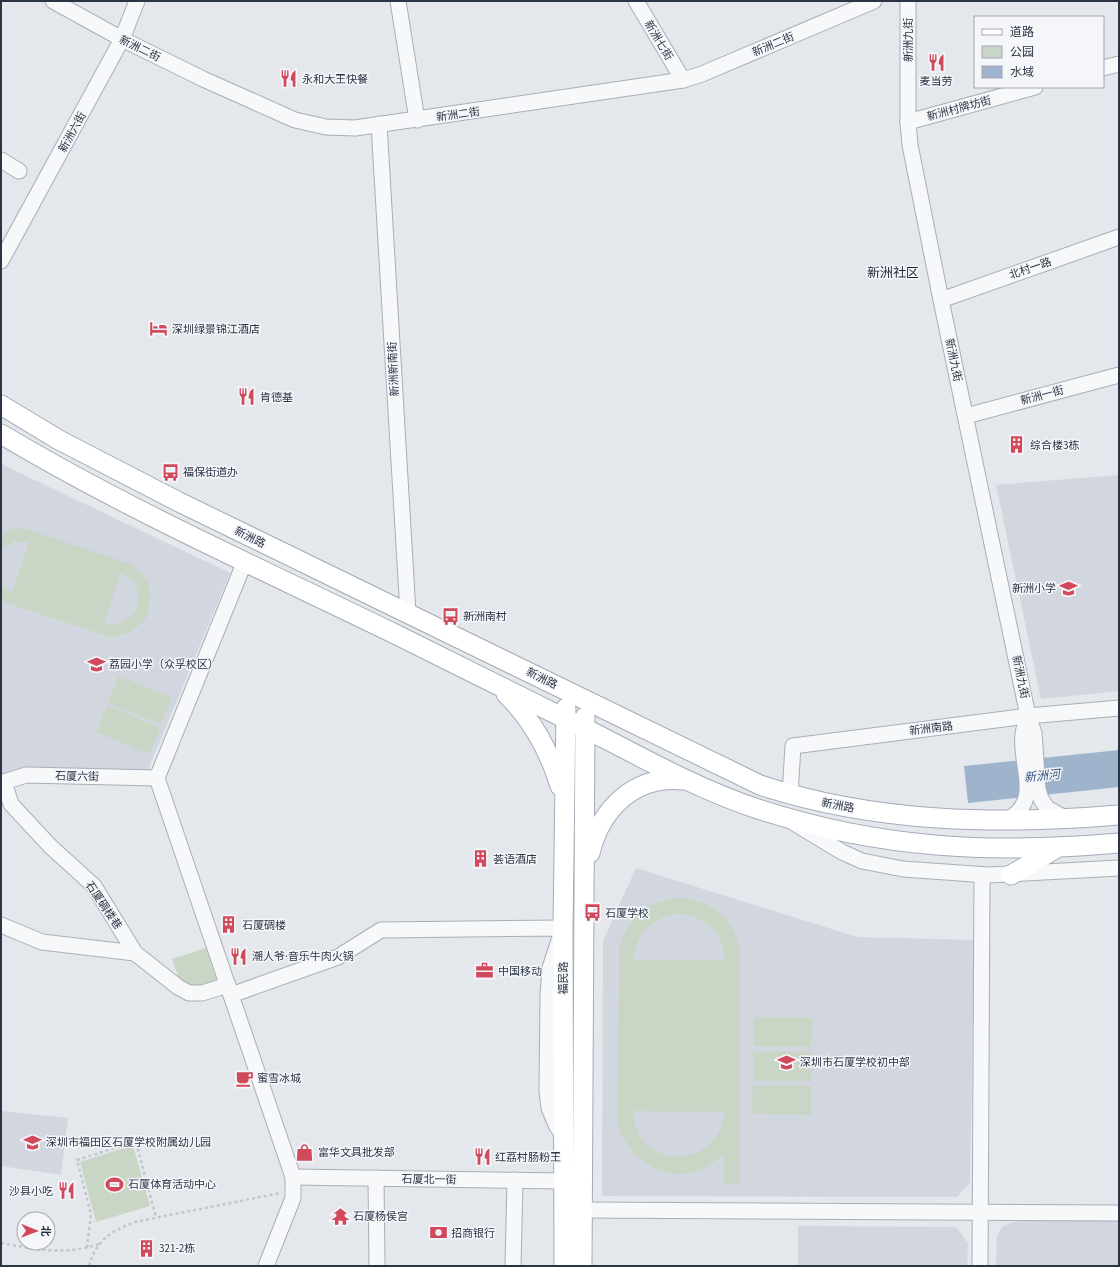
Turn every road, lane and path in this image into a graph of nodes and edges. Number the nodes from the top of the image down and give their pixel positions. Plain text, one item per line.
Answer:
1 (53, 1) edge
2 (138, 1) edge
3 (398, 1) edge
4 (636, 1) edge
5 (874, 1) edge
6 (908, 1) edge
7 (122, 39) junction
8 (1119, 64) edge
9 (1104, 68) edge
10 (683, 80) junction
11 (1031, 88) edge
12 (418, 120) junction
13 (908, 122) junction
14 (379, 124) junction
15 (1, 160) edge
16 (20, 171) dead end
17 (1119, 237) edge
18 (1, 261) edge
19 (941, 300) junction
20 (1119, 375) edge
21 (1, 405) edge
22 (966, 416) junction
23 (1, 434) edge
24 (245, 561) junction
25 (408, 613) junction
26 (494, 683) junction
27 (567, 690) junction
28 (585, 700) junction
29 (1119, 708) edge
30 (1028, 716) junction
31 (566, 719) junction
32 (585, 729) junction
33 (157, 778) junction
34 (689, 781) junction
35 (2, 784) edge
36 (1033, 789) junction
37 (782, 792) junction
38 (768, 812) junction
39 (1119, 814) edge
40 (565, 818) junction
41 (786, 818) junction
42 (1066, 819) junction
43 (1005, 821) junction
44 (1119, 843) edge
45 (1058, 848) junction
46 (1119, 868) edge
47 (982, 875) junction
48 (1011, 875) junction
49 (584, 882) junction
50 (1, 925) edge
51 (563, 928) junction
52 (136, 953) junction
53 (230, 990) junction
54 (376, 1178) junction
55 (515, 1180) junction
56 (564, 1181) junction
57 (294, 1182) junction
58 (582, 1210) junction
59 (980, 1212) junction
60 (1119, 1213) edge
61 (156, 1217) junction
62 (1, 1243) edge
63 (99, 1244) junction
64 (87, 1248) junction
65 (89, 1266) edge
66 (266, 1266) edge
67 (378, 1266) edge
68 (513, 1266) edge
69 (564, 1266) edge
70 (582, 1266) edge
71 (980, 1266) edge

1 - 7 street, 新洲二街
2 - 7 street, 新洲六街
3 - 12 street
4 - 10 street, 新洲七街
5 - 10 street, 新洲二街
6 - 13 street, 新洲九街
7 - 14 street, 新洲二街
7 - 18 street, 新洲六街
8 - 9 street
10 - 12 street, 新洲二街
11 - 13 street, 新洲村牌坊街
12 - 14 street, 新洲二街
13 - 19 street, 新洲九街
14 - 25 street, 新洲新南街
15 - 16 street
17 - 19 street, 北村一路
19 - 22 street, 新洲九街
20 - 22 street, 新洲一街
21 - 25 main road, 新洲路
22 - 30 street, 新洲九街
23 - 24 main road
24 - 26 main road
24 - 33 street
25 - 27 main road, 新洲路
26 - 31 main road
26 - 40 main road
27 - 28 main road, 新洲路
27 - 31 main road, 福民路
28 - 32 main road, 福民路
28 - 37 main road, 新洲路
29 - 30 street, 新洲南路
30 - 36 street, 新洲九街
30 - 37 street, 新洲南路
31 - 32 main road
31 - 40 main road, 福民路
32 - 34 main road
32 - 49 main road, 福民路
33 - 35 street, 石厦六街
33 - 53 street
34 - 38 main road
34 - 49 main road
35 - 52 street, 石厦碉楼巷
36 - 42 street, 新洲九街
36 - 43 street, 新洲九街
37 - 38 main road
37 - 43 main road, 新洲路
38 - 41 main road
39 - 42 main road, 新洲路
40 - 51 main road, 福民路
41 - 45 main road
41 - 47 street
42 - 43 main road, 新洲路
44 - 45 main road
45 - 48 main road
46 - 48 street
47 - 48 street
47 - 59 street
49 - 58 main road, 福民路
50 - 52 street
51 - 53 street, 石厦碉楼巷
51 - 56 main road, 福民路
52 - 53 street, 石厦碉楼巷
53 - 57 street
54 - 55 street, 石厦北一街
54 - 57 street, 石厦北一街
54 - 67 street
55 - 56 street, 石厦北一街
55 - 68 street
56 - 69 main road, 福民路
57 - 61 path
57 - 66 street
58 - 59 street
58 - 70 main road, 福民路
59 - 60 street
59 - 71 street
61 - 63 path
61 - 64 path
62 - 64 path
63 - 64 path
63 - 65 path

